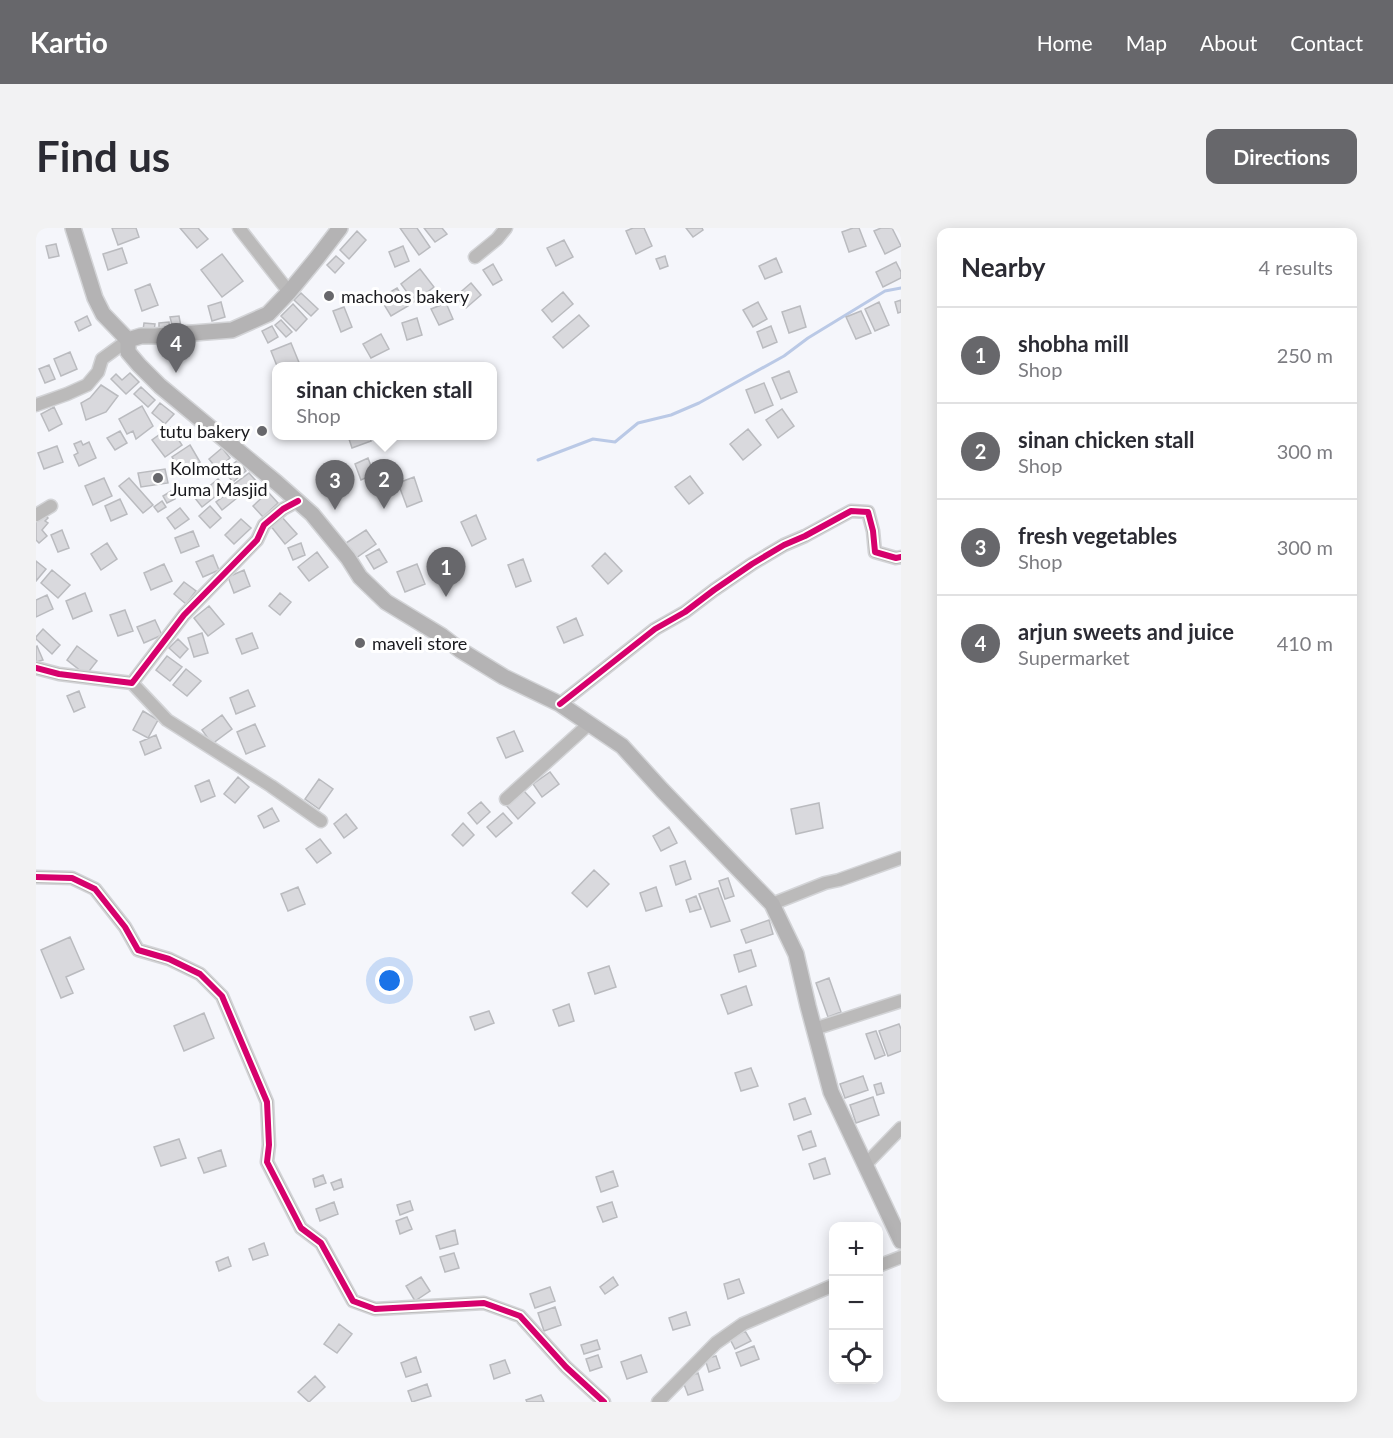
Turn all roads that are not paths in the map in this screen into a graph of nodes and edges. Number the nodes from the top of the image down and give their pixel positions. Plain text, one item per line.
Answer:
1 (72, 228) edge
2 (239, 228) edge
3 (340, 228) edge
4 (506, 228) edge
5 (475, 257) dead end
6 (289, 292) junction
7 (128, 340) junction
8 (36, 405) edge
9 (298, 501) junction
10 (51, 506) dead end
11 (36, 515) edge
12 (901, 556) edge
13 (36, 668) edge
14 (132, 683) junction
15 (560, 704) junction
16 (590, 724) junction
17 (506, 799) dead end
18 (321, 821) dead end
19 (901, 858) edge
20 (36, 877) edge
21 (772, 904) junction
22 (901, 1001) edge
23 (814, 1029) junction
24 (901, 1128) edge
25 (865, 1165) junction
26 (899, 1233) edge
27 (901, 1257) edge
28 (883, 1264) edge
29 (829, 1287) edge
30 (604, 1402) edge
31 (658, 1402) edge

1 - 7 main road
2 - 6 street
3 - 6 main road
4 - 5 street
6 - 7 main road
7 - 8 street
7 - 9 main road
9 - 14 street
9 - 15 main road
10 - 11 street
12 - 15 street
13 - 14 street
14 - 18 street
15 - 16 main road
16 - 17 street
16 - 21 main road
19 - 21 street
20 - 30 street
21 - 23 main road
22 - 23 street
23 - 25 main road
24 - 25 street
25 - 26 main road
27 - 28 street
29 - 31 street

